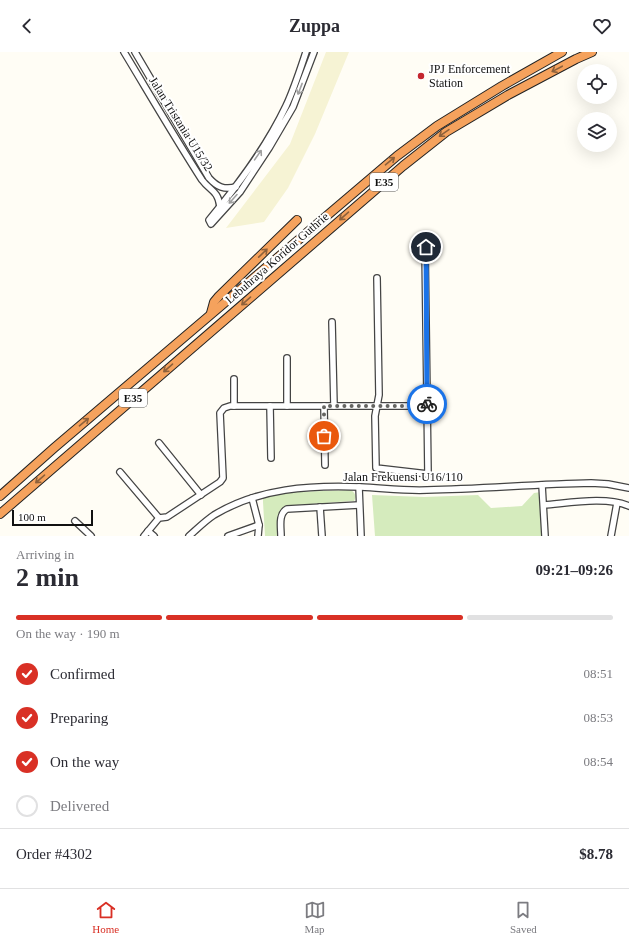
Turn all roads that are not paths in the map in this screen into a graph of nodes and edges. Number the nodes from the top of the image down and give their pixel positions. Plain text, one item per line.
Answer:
1 (124, 52) edge
2 (135, 52) edge
3 (306, 52) edge
4 (314, 52) edge
5 (562, 52) edge
6 (592, 52) edge
7 (186, 139) junction
8 (180, 144) junction
9 (236, 187) junction
10 (220, 207) junction
11 (297, 220) dead end
12 (426, 247) dead end
13 (377, 278) dead end
14 (211, 313) junction
15 (332, 322) dead end
16 (286, 358) dead end
17 (234, 379) dead end
18 (234, 406) junction
19 (270, 406) junction
20 (287, 406) junction
21 (324, 406) junction
22 (334, 406) junction
23 (377, 406) junction
24 (427, 406) junction
25 (159, 444) dead end
26 (271, 458) dead end
27 (325, 465) dead end
28 (120, 472) dead end
29 (542, 485) junction
30 (359, 487) junction
31 (629, 488) edge
32 (201, 495) junction
33 (0, 496) edge
34 (252, 498) junction
35 (617, 503) junction
36 (359, 505) junction
37 (544, 505) junction
38 (629, 506) edge
39 (320, 507) junction
40 (0, 514) edge
41 (159, 518) junction
42 (74, 521) dead end
43 (259, 524) junction
44 (148, 531) junction
45 (90, 536) edge
46 (144, 536) edge
47 (154, 536) edge
48 (189, 536) edge
49 (228, 536) edge
50 (258, 536) edge
51 (281, 536) edge
52 (322, 536) edge
53 (361, 536) edge
54 (545, 536) edge
55 (611, 536) edge

1 - 8 street, Jalan Tristania U15/32
2 - 7 street, Jalan Tristania U15/32
9 -> 3 street
4 -> 10 street
14 -> 5 highway, Lebuhraya Koridor Guthrie / E35
6 -> 40 highway, Lebuhraya Koridor Guthrie / E35
7 - 8 street
7 - 9 street, Jalan Tristania U15/32
8 - 10 street, Jalan Tristania U15/32
9 - 10 street
14 -> 11 highway
12 - 24 street
13 - 23 street
33 -> 14 highway, Lebuhraya Koridor Guthrie / E35
15 - 22 street
16 - 20 street
17 - 18 street
18 - 19 street
18 - 32 street
19 - 20 street
19 - 26 street
20 - 21 street
21 - 22 street
21 - 27 street
22 - 23 street
23 - 24 street
23 - 24 street
25 - 32 street
28 - 41 street
29 - 30 street, Jalan Frekuensi U16/110
29 - 31 street, Jalan Frekuensi U16/110
29 - 37 street
30 - 34 street, Jalan Frekuensi U16/110
30 - 36 street
32 - 41 street
34 - 43 street
34 - 48 street, Jalan Frekuensi U16/110
35 - 37 street
35 - 38 street
35 - 55 street
36 - 39 street
36 - 53 street
37 - 54 street
39 - 51 street
39 - 52 street
41 - 44 street
42 - 45 street
43 - 49 street
43 - 50 street
44 - 46 street
44 - 47 street

